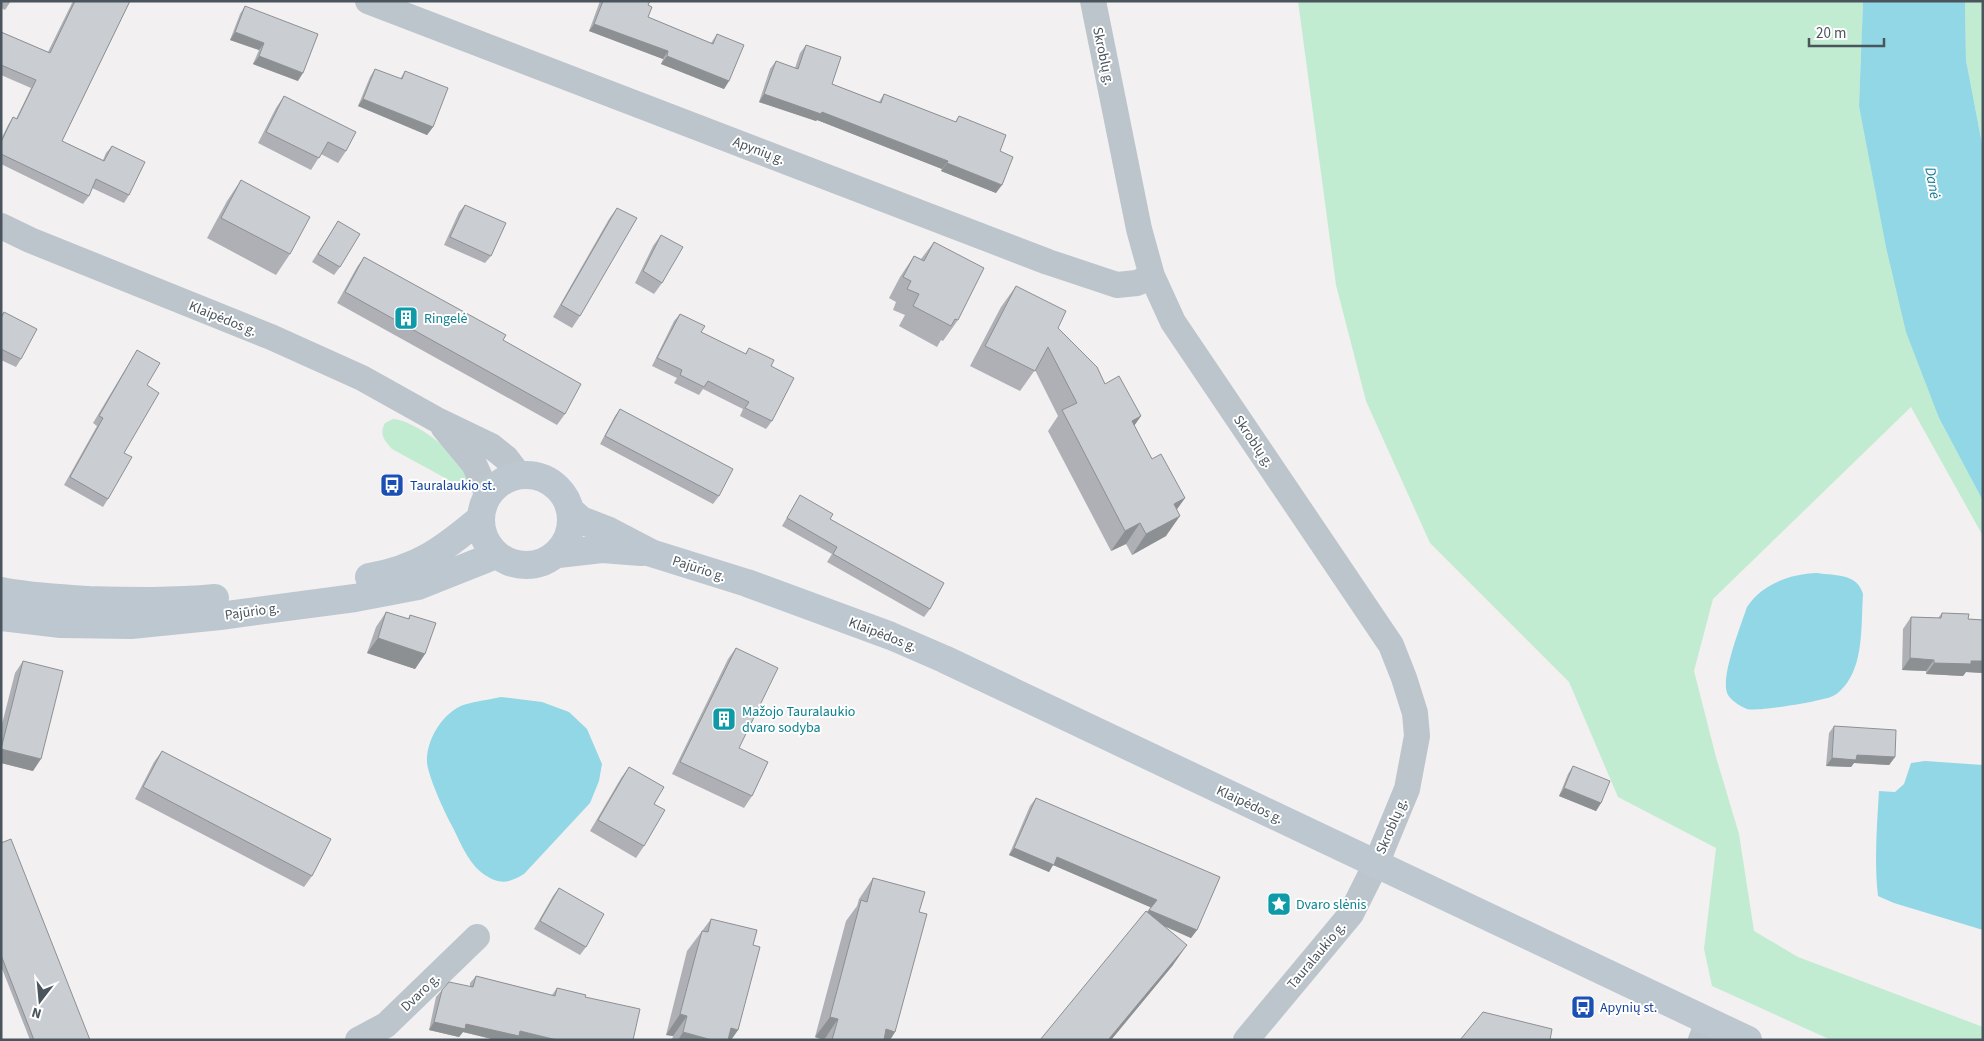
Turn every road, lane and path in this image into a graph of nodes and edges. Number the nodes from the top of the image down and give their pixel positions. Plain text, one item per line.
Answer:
1 (368, 1) edge
2 (1093, 1) edge
3 (1, 226) edge
4 (1152, 276) junction
5 (439, 421) junction
6 (519, 475) junction
7 (484, 506) junction
8 (572, 512) junction
9 (651, 553) junction
10 (558, 554) junction
11 (496, 555) junction
12 (746, 583) joint
13 (1, 591) edge
14 (1, 617) edge
15 (1376, 864) junction
16 (476, 937) dead end
17 (1705, 1031) edge
18 (358, 1040) edge
19 (1246, 1040) edge
20 (1748, 1040) edge

1 - 4 street, Apynių g.
2 - 4 street, Skroblų g.
3 - 5 street, Klaipėdos g.
4 - 15 street, Skroblų g.
5 - 6 street, Klaipėdos g.
5 - 7 street, Klaipėdos g.
6 - 7 main road, Pajūrio g.
6 - 8 main road, Pajūrio g.
7 - 11 main road
7 - 13 main road, Pajūrio g.
8 - 9 main road, Pajūrio g.
8 - 10 main road
9 - 10 main road, Pajūrio g.
9 - 12 main road, Pajūrio g.
10 - 11 main road, Pajūrio g.
11 - 14 main road, Pajūrio g.
12 - 15 main road, Klaipėdos g.
15 - 17 main road, Klaipėdos g.
15 - 19 street, Tauralaukio g.
16 - 18 street, Dvaro g.
17 - 20 main road, Klaipėdos g.

